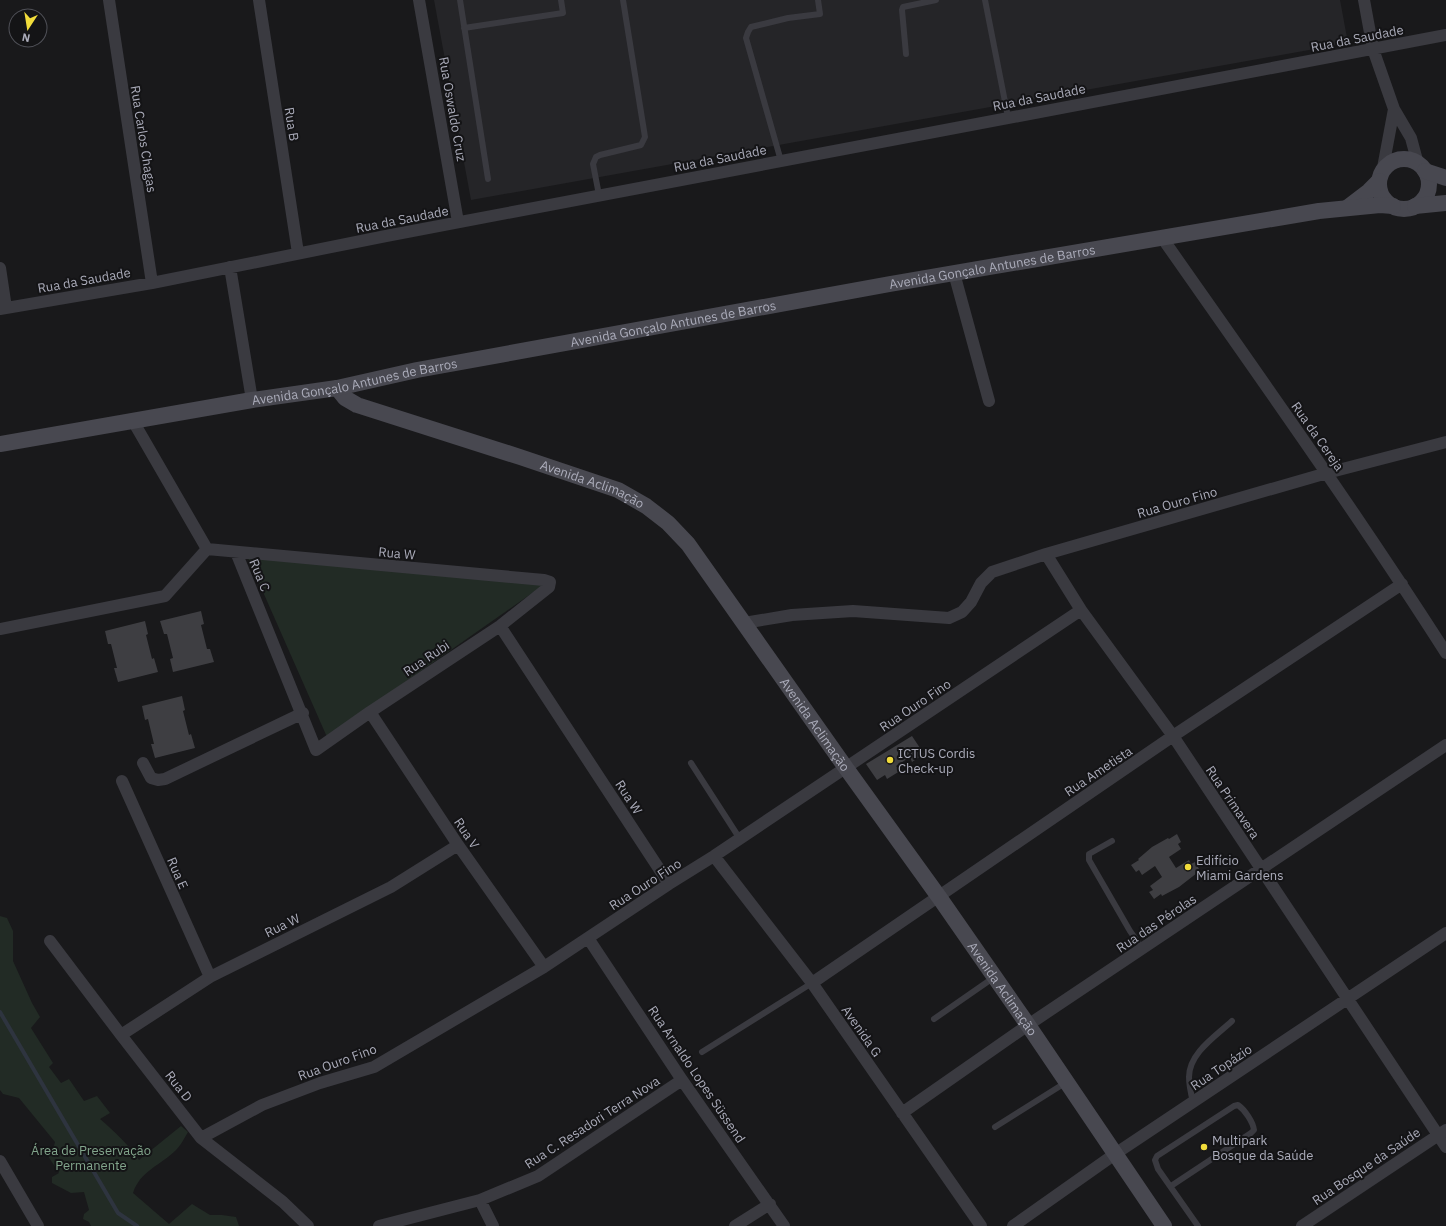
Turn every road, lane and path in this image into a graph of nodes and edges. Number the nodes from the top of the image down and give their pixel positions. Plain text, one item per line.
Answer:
1 (109, 0) edge
2 (259, 0) edge
3 (419, 0) edge
4 (460, 0) edge
5 (561, 0) edge
6 (623, 0) edge
7 (818, 0) edge
8 (936, 0) edge
9 (985, 0) edge
10 (1364, 0) edge
11 (464, 28) junction
12 (1446, 35) edge
13 (1373, 49) junction
14 (906, 54) dead end
15 (1394, 109) junction
16 (1008, 117) junction
17 (781, 161) junction
18 (1422, 167) junction
19 (1380, 177) junction
20 (1446, 178) edge
21 (488, 179) dead end
22 (599, 196) junction
23 (1446, 204) edge
24 (1393, 206) junction
25 (1415, 206) junction
26 (1348, 207) junction
27 (458, 222) junction
28 (1163, 239) junction
29 (298, 253) junction
30 (230, 267) junction
31 (0, 268) edge
32 (954, 274) junction
33 (152, 282) junction
34 (3, 309) edge
35 (337, 388) junction
36 (252, 400) junction
37 (989, 401) dead end
38 (133, 421) junction
39 (1446, 442) edge
40 (0, 444) edge
41 (1327, 473) junction
42 (207, 549) junction
43 (236, 552) junction
44 (1046, 554) junction
45 (1402, 584) junction
46 (549, 587) joint
47 (1081, 610) junction
48 (744, 623) junction
49 (500, 626) junction
50 (0, 629) edge
51 (1446, 653) edge
52 (370, 712) junction
53 (302, 713) junction
54 (1173, 736) junction
55 (1446, 745) edge
56 (316, 750) joint
57 (143, 763) dead end
58 (691, 763) dead end
59 (846, 768) junction
60 (122, 781) dead end
61 (740, 839) junction
62 (1112, 841) dead end
63 (458, 845) junction
64 (714, 856) junction
65 (1262, 870) junction
66 (669, 884) junction
67 (939, 897) junction
68 (1446, 933) edge
69 (588, 938) junction
70 (50, 941) dead end
71 (1142, 948) junction
72 (544, 967) junction
73 (210, 977) junction
74 (995, 977) junction
75 (812, 983) junction
76 (1348, 999) junction
77 (934, 1019) dead end
78 (1232, 1021) dead end
79 (1028, 1025) junction
80 (121, 1035) junction
81 (702, 1052) dead end
82 (682, 1080) junction
83 (1067, 1082) junction
84 (1192, 1102) junction
85 (902, 1113) junction
86 (995, 1127) dead end
87 (1442, 1132) edge
88 (201, 1138) junction
89 (1446, 1147) edge
90 (1115, 1154) junction
91 (0, 1161) edge
92 (1171, 1186) junction
93 (480, 1200) junction
94 (770, 1204) junction
95 (38, 1226) edge
96 (308, 1226) edge
97 (379, 1226) edge
98 (492, 1226) edge
99 (734, 1226) edge
100 (784, 1226) edge
101 (981, 1226) edge
102 (1013, 1226) edge
103 (1164, 1226) edge
104 (1198, 1226) edge
105 (1302, 1226) edge

1 - 33 street, Rua Carlos Chagas
2 - 29 street, Rua B
3 - 27 street, Rua Oswaldo Cruz
4 - 11 lane
5 - 11 lane
6 - 22 lane
7 - 17 lane
8 - 14 lane
9 - 16 lane
10 - 13 street
11 - 21 lane
12 - 13 street, Rua da Saudade
13 - 15 street
13 - 16 street, Rua da Saudade
15 - 18 street
15 - 19 street
16 - 17 street, Rua da Saudade
17 - 22 street, Rua da Saudade
18 - 19 main road, Avenida Gonçalo Antunes de Barros
18 - 20 main road, Avenida Gonçalo Antunes de Barros
18 - 25 main road
19 - 24 main road
19 - 26 main road, Avenida Gonçalo Antunes de Barros
22 - 27 street, Rua da Saudade
23 - 25 main road, Avenida Gonçalo Antunes de Barros
24 - 25 main road, Avenida Gonçalo Antunes de Barros
24 - 26 main road, Avenida Gonçalo Antunes de Barros
26 - 28 main road, Avenida Gonçalo Antunes de Barros
27 - 29 street, Rua da Saudade
28 - 32 main road, Avenida Gonçalo Antunes de Barros
28 - 41 street, Rua da Cereja
29 - 30 street, Rua da Saudade
30 - 33 street, Rua da Saudade
30 - 36 street
31 - 34 street
32 - 35 main road, Avenida Gonçalo Antunes de Barros
32 - 37 street
33 - 34 street, Rua da Saudade
35 - 36 main road, Avenida Gonçalo Antunes de Barros
35 - 48 main road, Avenida Aclimação
36 - 38 main road, Avenida Gonçalo Antunes de Barros
38 - 40 main road, Avenida Gonçalo Antunes de Barros
38 - 42 street
39 - 41 street, Rua Ouro Fino
41 - 44 street, Rua Ouro Fino
41 - 45 street, Rua da Cereja
42 - 43 street, Rua C
42 - 50 street
43 - 46 street, Rua W
43 - 53 street, Rua C
44 - 47 street, Rua Primavera
44 - 48 street, Rua Ouro Fino
45 - 51 street, Rua da Cereja
45 - 54 street, Rua Ametista
46 - 49 street, Rua Rubi
47 - 54 street, Rua Primavera
47 - 59 street, Rua Ouro Fino
48 - 59 main road, Avenida Aclimação
49 - 52 street, Rua Rubi
49 - 66 street, Rua W
52 - 56 street, Rua Rubi
52 - 63 street, Rua V
53 - 56 street, Rua C
53 - 57 street
54 - 65 street, Rua Primavera
54 - 67 street, Rua Ametista
55 - 65 street, Rua das Pérolas
58 - 61 lane
59 - 61 street, Rua Ouro Fino
59 - 67 main road, Avenida Aclimação
60 - 73 street, Rua E
61 - 64 street, Rua Ouro Fino
62 - 71 lane
63 - 72 street, Rua V
63 - 73 street, Rua W
64 - 66 street, Rua Ouro Fino
64 - 75 street, Avenida G
65 - 71 street, Rua das Pérolas
65 - 76 street, Rua Primavera
66 - 69 street, Rua Ouro Fino
67 - 74 main road, Avenida Aclimação
67 - 75 street, Rua Ametista
68 - 76 street, Rua Topázio
69 - 72 street, Rua Ouro Fino
69 - 82 street, Rua Arnaldo Lopes Süssend
70 - 80 street, Rua D
71 - 79 street, Rua das Pérolas
72 - 88 street, Rua Ouro Fino
73 - 80 street, Rua W
74 - 77 lane
74 - 79 main road, Avenida Aclimação
75 - 81 lane
75 - 85 street, Avenida G
76 - 84 street, Rua Topázio
76 - 87 street, Rua Primavera
78 - 84 lane
79 - 83 main road, Avenida Aclimação
79 - 85 street, Rua das Pérolas
80 - 88 street, Rua D
82 - 93 street, Rua C. Resadori Terra Nova
82 - 94 street, Rua Arnaldo Lopes Süssend
83 - 86 lane
83 - 90 main road, Avenida Aclimação
84 - 90 street, Rua Topázio
85 - 101 street, Avenida G
87 - 89 street, Rua Primavera
87 - 105 street, Rua Bosque da Saúde
88 - 96 street, Rua D
90 - 102 street, Rua Topázio
90 - 103 main road, Avenida Aclimação
91 - 95 street
92 - 92 lane
92 - 104 lane
93 - 97 street, Rua C. Resadori Terra Nova
93 - 98 street
94 - 99 street
94 - 100 street, Rua Arnaldo Lopes Süssend

